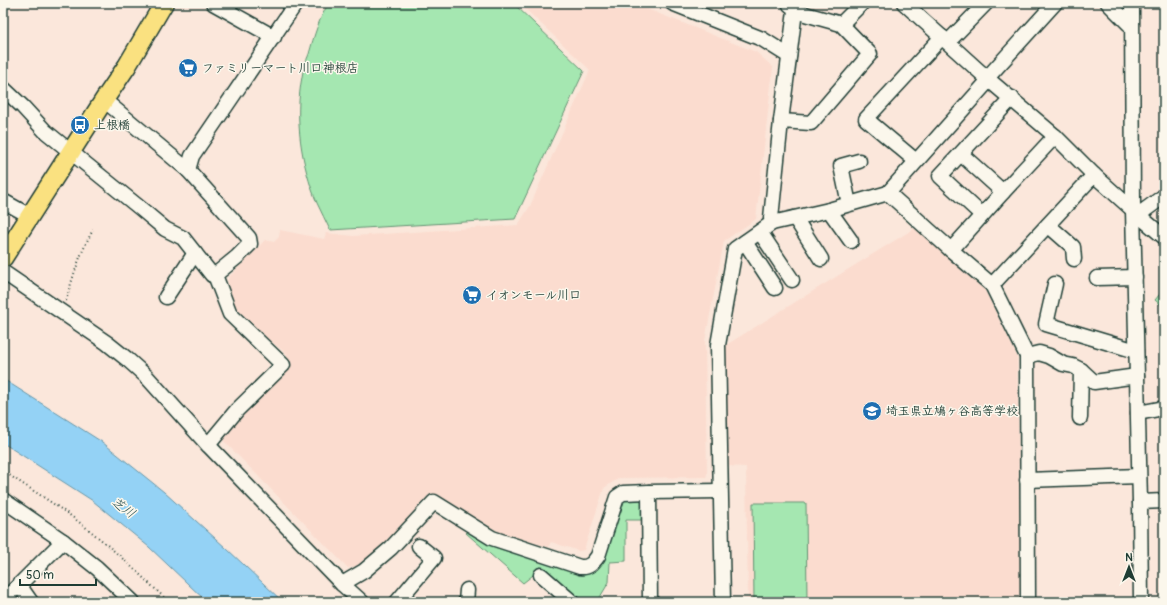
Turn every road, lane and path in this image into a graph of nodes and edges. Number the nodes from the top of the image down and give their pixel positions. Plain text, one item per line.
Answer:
1 (164, 3) edge
2 (213, 3) edge
3 (296, 3) edge
4 (672, 3) edge
5 (862, 3) edge
6 (986, 3) edge
7 (1055, 3) edge
8 (1108, 3) edge
9 (1132, 3) edge
10 (794, 5) edge
11 (912, 6) edge
12 (841, 24) junction
13 (1131, 26) junction
14 (274, 37) junction
15 (945, 40) junction
16 (790, 56) junction
17 (988, 79) junction
18 (3, 88) edge
19 (1012, 98) junction
20 (104, 100) junction
21 (781, 120) junction
22 (1055, 136) junction
23 (71, 151) junction
24 (961, 154) junction
25 (859, 161) dead end
26 (916, 162) junction
27 (188, 170) junction
28 (1094, 175) junction
29 (1003, 192) junction
30 (888, 193) junction
31 (1164, 196) edge
32 (3, 201) edge
33 (849, 204) junction
34 (829, 210) junction
35 (1135, 213) junction
36 (982, 215) junction
37 (30, 216) junction
38 (795, 218) junction
39 (772, 223) junction
40 (1048, 225) junction
41 (93, 230) dead end
42 (760, 232) junction
43 (1164, 237) edge
44 (851, 241) dead end
45 (745, 242) junction
46 (951, 250) junction
47 (195, 253) junction
48 (3, 258) edge
49 (1074, 259) dead end
50 (821, 260) dead end
51 (3, 272) edge
52 (215, 275) junction
53 (1135, 277) junction
54 (1097, 278) dead end
55 (792, 280) dead end
56 (1055, 284) dead end
57 (992, 285) junction
58 (775, 288) dead end
59 (166, 297) dead end
60 (66, 304) dead end
61 (1136, 351) junction
62 (1027, 356) junction
63 (1081, 370) junction
64 (1137, 376) junction
65 (1164, 408) edge
66 (1138, 413) junction
67 (1080, 418) dead end
68 (208, 445) junction
69 (3, 471) edge
70 (1139, 476) junction
71 (1027, 480) junction
72 (649, 492) junction
73 (720, 492) junction
74 (3, 500) edge
75 (1164, 501) edge
76 (1140, 502) junction
77 (63, 541) junction
78 (419, 546) dead end
79 (541, 575) dead end
80 (342, 584) junction
81 (19, 585) junction
82 (3, 601) edge
83 (31, 602) edge
84 (133, 602) edge
85 (169, 602) edge
86 (362, 602) edge
87 (398, 602) edge
88 (572, 602) edge
89 (650, 602) edge
90 (723, 602) edge
91 (1028, 602) edge
92 (1141, 602) edge

1 - 20 main road
2 - 14 street
3 - 14 street
4 - 16 street
5 - 12 street
6 - 15 street
7 - 17 street
8 - 13 street
9 - 13 street
10 - 12 street
10 - 16 street
11 - 15 street
12 - 21 street
13 - 35 street
14 - 27 street
15 - 17 street
15 - 26 street
16 - 21 street
17 - 19 street
17 - 26 street
18 - 23 street
19 - 22 street
19 - 24 street
20 - 23 main road
20 - 27 street
21 - 39 street
22 - 28 street
22 - 29 street
23 - 37 main road
23 - 47 street
24 - 29 street
24 - 36 street
25 - 33 street
26 - 30 street
27 - 52 street
28 - 35 street
28 - 40 street
29 - 36 street
30 - 33 street
30 - 46 street
31 - 35 street
32 - 37 street
33 - 34 street
34 - 38 street
34 - 44 street
35 - 43 street
35 - 53 street
36 - 46 street
37 - 48 main road
38 - 39 street
38 - 50 street
39 - 42 street
40 - 49 street
40 - 57 street
41 - 60 path
42 - 45 street
42 - 55 street
45 - 58 street
45 - 73 street
46 - 57 street
47 - 52 street
47 - 59 street
51 - 68 street
52 - 68 street
53 - 54 street
53 - 61 street
56 - 61 street
57 - 62 street
61 - 64 street
62 - 63 street
62 - 71 street
63 - 64 street
63 - 67 street
64 - 66 street
65 - 66 street
66 - 70 street
68 - 80 street
69 - 85 path
70 - 71 street
70 - 76 street
71 - 91 street
72 - 73 street
72 - 80 street
72 - 89 street
73 - 90 street
74 - 77 street
75 - 76 street
76 - 92 street
77 - 81 street
77 - 84 street
78 - 87 street
79 - 88 street
80 - 86 street
81 - 82 street
81 - 83 street

